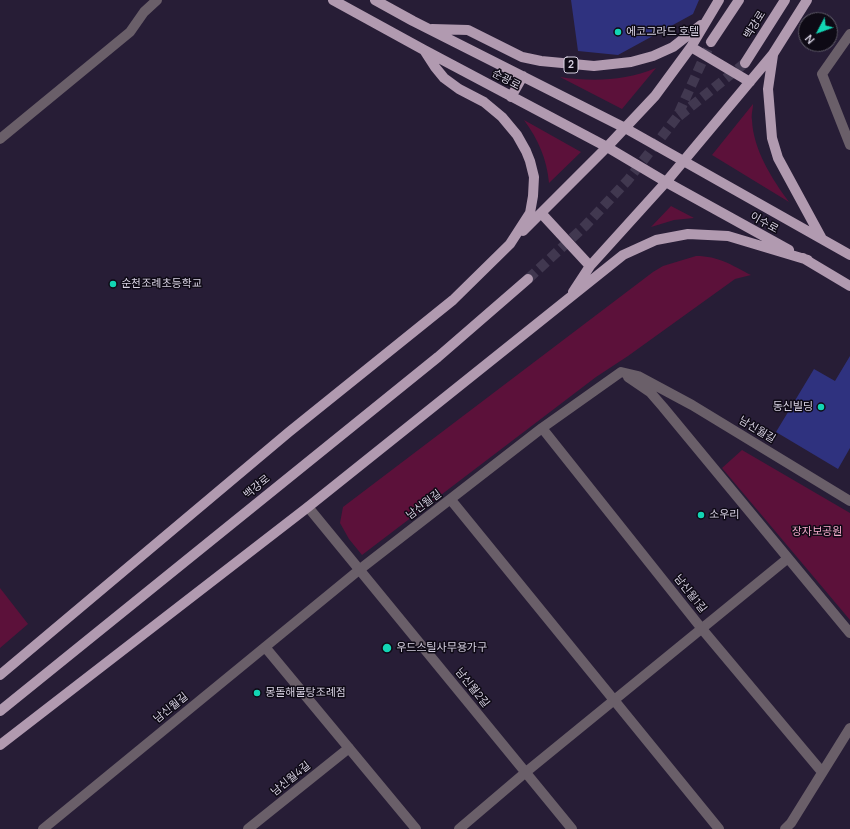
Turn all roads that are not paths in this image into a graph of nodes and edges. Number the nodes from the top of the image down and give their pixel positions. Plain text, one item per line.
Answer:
1 (156, 0) edge
2 (333, 0) edge
3 (375, 0) edge
4 (719, 0) edge
5 (739, 0) edge
6 (785, 0) edge
7 (807, 0) edge
8 (706, 20) junction
9 (429, 29) junction
10 (850, 34) edge
11 (711, 42) tunnel mouth
12 (692, 47) junction
13 (424, 50) junction
14 (773, 54) junction
15 (744, 63) tunnel mouth
16 (523, 76) junction
17 (750, 82) junction
18 (512, 97) junction
19 (625, 128) junction
20 (0, 139) edge
21 (850, 145) edge
22 (607, 147) junction
23 (685, 161) junction
24 (666, 182) junction
25 (541, 213) junction
26 (822, 239) junction
27 (510, 244) junction
28 (850, 255) edge
29 (808, 260) junction
30 (590, 266) junction
31 (528, 279) tunnel mouth
32 (850, 286) edge
33 (567, 300) junction
34 (621, 372) junction
35 (542, 428) junction
36 (451, 500) junction
37 (850, 501) edge
38 (308, 507) junction
39 (787, 559) junction
40 (359, 570) junction
41 (702, 629) junction
42 (850, 633) edge
43 (265, 647) junction
44 (0, 675) edge
45 (615, 700) junction
46 (0, 711) edge
47 (850, 728) edge
48 (0, 745) edge
49 (349, 748) junction
50 (526, 772) junction
51 (822, 772) junction
52 (43, 829) edge
53 (248, 829) edge
54 (416, 829) edge
55 (459, 829) edge
56 (572, 829) edge
57 (719, 829) edge
58 (785, 829) edge

1 - 20 street
2 - 13 main road, 순광로
3 - 9 main road, 순광로 / 2
4 - 8 main road, 2
5 - 11 main road
6 - 15 main road, 백강로
7 - 14 main road
8 - 9 main road, 2
8 - 12 main road, 2
9 - 16 main road, 순광로 / 2
10 - 21 street
12 - 17 main road
12 - 19 main road, 2
13 - 18 main road, 순광로
13 - 27 main road
14 - 17 main road
14 - 26 main road
16 - 18 main road
16 - 19 main road, 순광로 / 2
17 - 23 main road
18 - 22 main road, 순광로
19 - 22 main road
19 - 23 main road, 순광로 / 2
22 - 24 main road, 순광로
22 - 25 main road
23 - 24 main road
23 - 26 main road, 이수로
24 - 29 main road, 이수로
24 - 30 main road
25 - 27 main road
25 - 30 main road
26 - 28 main road, 이수로
27 - 44 main road
29 - 32 main road, 이수로
29 - 33 main road
30 - 33 main road
31 - 46 main road, 백강로
33 - 38 main road
34 - 35 street, 남신월길
34 - 37 street, 남신월길
34 - 39 street
35 - 36 street, 남신월길
35 - 41 street, 남신월1길
36 - 40 street, 남신월길
36 - 45 street
38 - 40 street, 남신월2길
38 - 48 main road
39 - 41 street
39 - 42 street
40 - 43 street, 남신월길
40 - 50 street, 남신월2길
41 - 45 street
41 - 51 street, 남신월1길
43 - 49 street
43 - 52 street, 남신월길
45 - 50 street
45 - 57 street
47 - 51 street
49 - 53 street, 남신월4길
49 - 54 street
50 - 55 street
50 - 56 street, 남신월2길
51 - 58 street

